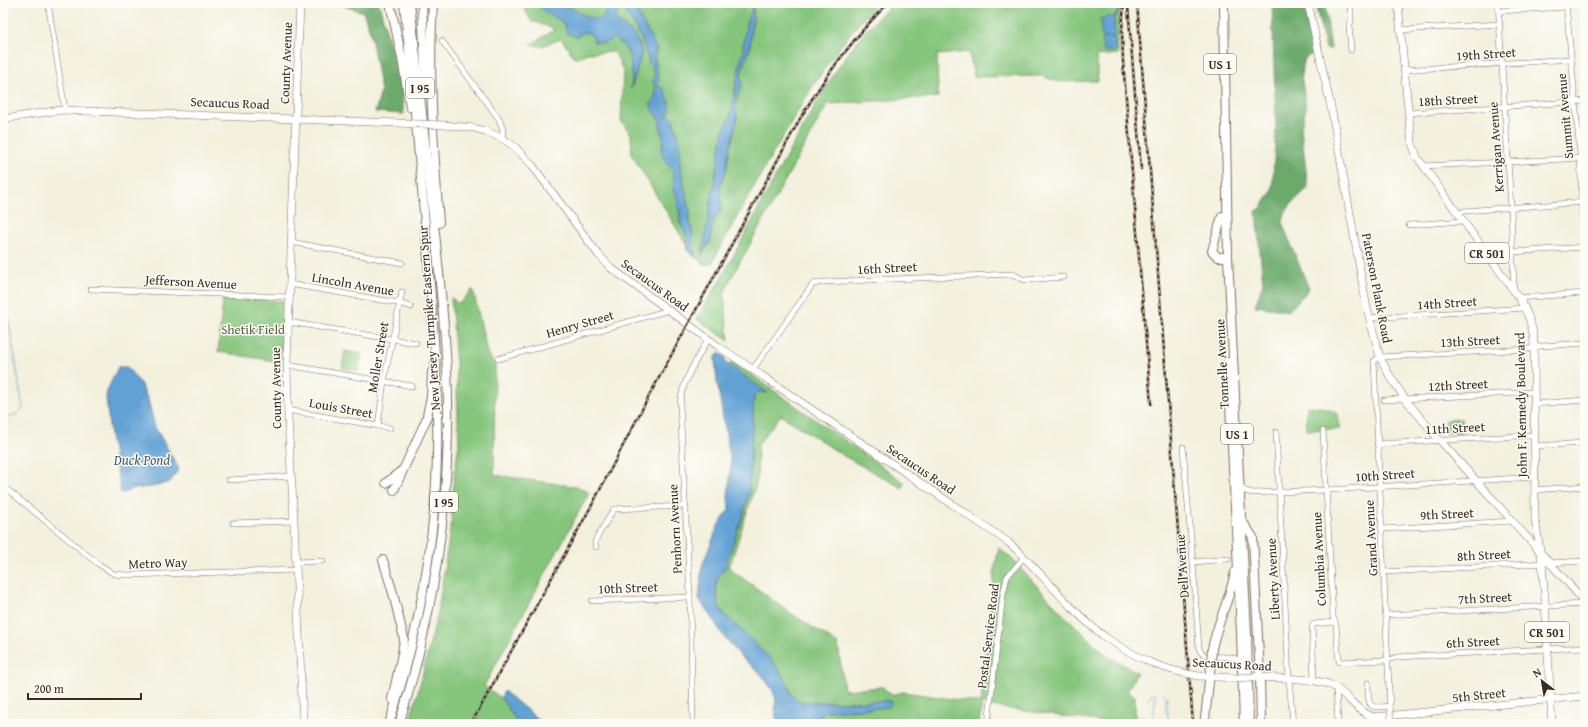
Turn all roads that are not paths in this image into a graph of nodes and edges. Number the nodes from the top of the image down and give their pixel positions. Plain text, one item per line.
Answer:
1 (48, 3) edge
2 (300, 3) edge
3 (391, 3) edge
4 (404, 3) edge
5 (410, 3) edge
6 (422, 3) edge
7 (433, 3) edge
8 (1219, 3) edge
9 (1224, 3) edge
10 (1308, 3) edge
11 (1350, 3) edge
12 (1398, 3) edge
13 (1498, 3) edge
14 (1566, 5) edge
15 (1499, 11) junction
16 (1500, 24) junction
17 (1400, 30) junction
18 (442, 42) dead end
19 (1351, 50) dead end
20 (1571, 59) junction
21 (1502, 64) junction
22 (1403, 70) junction
23 (1585, 101) edge
24 (1575, 102) junction
25 (1505, 107) junction
26 (65, 110) junction
27 (1408, 113) junction
28 (296, 118) junction
29 (3, 119) edge
30 (502, 138) junction
31 (419, 155) junction
32 (1582, 158) edge
33 (1508, 162) junction
34 (1423, 166) junction
35 (429, 172) junction
36 (1583, 203) edge
37 (1511, 208) junction
38 (1458, 214) junction
39 (1463, 221) junction
40 (1410, 225) dead end
41 (291, 242) junction
42 (1584, 247) edge
43 (1513, 252) junction
44 (1226, 257) junction
45 (1490, 257) junction
46 (402, 263) dead end
47 (439, 275) junction
48 (1585, 275) edge
49 (1064, 277) dead end
50 (289, 284) junction
51 (91, 289) dead end
52 (1514, 290) junction
53 (402, 292) dead end
54 (1585, 292) edge
55 (289, 298) junction
56 (1520, 298) junction
57 (398, 303) junction
58 (411, 307) dead end
59 (1525, 308) junction
60 (669, 310) junction
61 (1369, 318) junction
62 (288, 322) junction
63 (434, 325) junction
64 (392, 339) junction
65 (708, 339) junction
66 (416, 343) dead end
67 (1585, 343) edge
68 (1534, 348) junction
69 (1380, 357) junction
70 (498, 359) dead end
71 (287, 365) junction
72 (753, 369) junction
73 (384, 381) junction
74 (412, 386) dead end
75 (1534, 392) junction
76 (1405, 399) junction
77 (1384, 400) dead end
78 (1585, 400) edge
79 (1534, 404) junction
80 (288, 410) junction
81 (378, 426) junction
82 (390, 428) dead end
83 (1323, 431) dead end
84 (1276, 432) dead end
85 (1534, 435) junction
86 (1440, 440) junction
87 (1585, 443) edge
88 (1378, 444) junction
89 (1534, 446) junction
90 (1183, 447) dead end
91 (404, 469) junction
92 (291, 476) junction
93 (1534, 477) junction
94 (229, 480) dead end
95 (1476, 480) junction
96 (386, 483) dead end
97 (3, 486) edge
98 (1240, 486) junction
99 (1380, 486) junction
100 (1585, 486) edge
101 (394, 490) dead end
102 (1326, 490) junction
103 (1534, 490) junction
104 (1280, 493) junction
105 (686, 506) junction
106 (1242, 520) junction
107 (294, 521) junction
108 (1512, 521) junction
109 (233, 523) dead end
110 (1382, 529) junction
111 (596, 547) dead end
112 (1237, 553) junction
113 (1540, 553) junction
114 (1024, 557) junction
115 (1228, 559) dead end
116 (383, 560) dead end
117 (323, 561) dead end
118 (1585, 561) edge
119 (296, 562) junction
120 (1193, 562) junction
121 (1545, 563) junction
122 (296, 570) junction
123 (1384, 572) junction
124 (690, 597) junction
125 (592, 601) dead end
126 (1585, 603) edge
127 (1545, 606) junction
128 (1386, 615) junction
129 (1334, 622) junction
130 (1241, 642) junction
131 (1585, 647) edge
132 (1548, 649) junction
133 (1230, 656) junction
134 (1388, 660) junction
135 (1362, 661) joint
136 (1242, 663) junction
137 (1209, 677) junction
138 (1257, 677) junction
139 (1289, 679) junction
140 (1314, 680) junction
141 (1368, 683) dead end
142 (1336, 688) junction
143 (1585, 696) edge
144 (1551, 700) junction
145 (1390, 708) junction
146 (1375, 717) joint
147 (1391, 723) edge
148 (303, 724) edge
149 (386, 724) edge
150 (389, 724) edge
151 (399, 724) edge
152 (693, 724) edge
153 (988, 724) edge
154 (1206, 724) edge
155 (1244, 724) edge
156 (1249, 724) edge
157 (1261, 724) edge
158 (1293, 724) edge
159 (1338, 724) edge
160 (1552, 724) edge

1 - 26 street
2 - 28 main road, County Avenue
3 - 31 highway
4 - 31 highway, New Jersey Turnpike Eastern Spur / I 95
5 - 35 highway, New Jersey Turnpike Eastern Spur / I 95
6 - 35 highway
7 - 47 highway
8 - 44 highway, US 1
9 - 44 highway, Tonnelle Avenue / US 1
10 - 61 main road, Paterson Plank Road
11 - 19 street
12 - 17 main road, John F. Kennedy Boulevard / CR 501
13 - 15 street, Kerrigan Avenue
14 - 15 street
14 - 20 street, Summit Avenue
15 - 16 street, Kerrigan Avenue
16 - 17 street
16 - 21 street, Kerrigan Avenue
17 - 22 main road, John F. Kennedy Boulevard / CR 501
18 - 30 street
20 - 21 street, 19th Street
20 - 24 street, Summit Avenue
21 - 22 street, 19th Street
21 - 25 street, Kerrigan Avenue
22 - 27 main road, John F. Kennedy Boulevard / CR 501
23 - 24 street, 18th Street
24 - 25 street, 18th Street
24 - 32 street, Summit Avenue
25 - 27 street, 18th Street
25 - 33 street, Kerrigan Avenue
26 - 28 main road, Secaucus Road
26 - 29 main road, Secaucus Road
27 - 34 main road, John F. Kennedy Boulevard / CR 501
28 - 30 main road, Secaucus Road, bridge
28 - 41 main road, County Avenue
30 - 60 main road, Secaucus Road
31 - 63 highway, New Jersey Turnpike Eastern Spur / I 95
32 - 33 street
32 - 36 street, Summit Avenue
33 - 34 street
33 - 37 street, Kerrigan Avenue
34 - 38 main road, John F. Kennedy Boulevard / CR 501
35 - 47 highway, New Jersey Turnpike Eastern Spur / I 95
36 - 37 street
36 - 42 street, Summit Avenue
37 - 38 street
37 - 43 street, Kerrigan Avenue
38 - 39 main road, John F. Kennedy Boulevard / CR 501
39 - 40 street
39 - 45 main road, John F. Kennedy Boulevard / CR 501
41 - 46 street
41 - 50 main road, County Avenue
42 - 43 street
42 - 48 street, Summit Avenue
43 - 45 street
43 - 52 street, Kerrigan Avenue
44 - 98 highway, Tonnelle Avenue / US 1
44 - 112 highway, Tonnelle Avenue / US 1
45 - 52 main road, John F. Kennedy Boulevard / CR 501
47 - 151 highway, New Jersey Turnpike Eastern Spur / I 95
49 - 72 street, 16th Street
50 - 55 main road, County Avenue
50 - 57 street, Lincoln Avenue
51 - 55 street, Jefferson Avenue
52 - 56 main road, John F. Kennedy Boulevard / CR 501
53 - 57 street, Moller Street
54 - 56 street
55 - 62 main road, County Avenue
56 - 59 main road, John F. Kennedy Boulevard / CR 501
57 - 58 street, Lincoln Avenue
57 - 64 street, Moller Street
59 - 61 street, 14th Street
59 - 68 main road, John F. Kennedy Boulevard / CR 501
60 - 65 main road, Secaucus Road
60 - 70 street, Henry Street
61 - 69 main road, Paterson Plank Road
62 - 64 street
62 - 71 main road, County Avenue
63 - 91 highway
63 - 150 highway, New Jersey Turnpike Eastern Spur / I 95
64 - 66 street
64 - 73 street, Moller Street
65 - 72 main road, Secaucus Road
65 - 105 street, Penhorn Avenue
67 - 68 street, 13th Street
68 - 69 street, 13th Street
68 - 75 main road, John F. Kennedy Boulevard / CR 501
69 - 76 main road, Paterson Plank Road
69 - 88 street, Grand Avenue
71 - 73 street
71 - 80 main road, County Avenue
72 - 114 main road, Secaucus Road
73 - 74 street
73 - 81 street, Moller Street
75 - 76 street, 12th Street
75 - 79 main road, John F. Kennedy Boulevard / CR 501
76 - 77 street, 12th Street
76 - 86 main road, Paterson Plank Road
78 - 79 street
79 - 85 main road, John F. Kennedy Boulevard / CR 501
80 - 81 street, Louis Street
80 - 92 main road, County Avenue
81 - 82 street, Louis Street
83 - 102 street, Columbia Avenue
84 - 104 street, Liberty Avenue
85 - 86 street, 11th Street
85 - 89 main road, John F. Kennedy Boulevard / CR 501
86 - 88 street, 11th Street
86 - 95 main road, Paterson Plank Road
87 - 89 street
88 - 99 street, Grand Avenue
89 - 93 main road, John F. Kennedy Boulevard / CR 501
90 - 120 street, Dell Avenue
91 - 96 highway
91 - 101 highway
92 - 94 street
92 - 107 main road, County Avenue
93 - 95 street, 10th Street
93 - 103 main road, John F. Kennedy Boulevard / CR 501
95 - 99 street, 10th Street
95 - 108 main road, Paterson Plank Road
97 - 122 street, Metro Way
98 - 104 street, 10th Street
98 - 106 highway, Tonnelle Avenue / US 1
99 - 102 street, 10th Street
99 - 110 street, Grand Avenue
100 - 103 street
102 - 104 street, 10th Street
102 - 129 street, Columbia Avenue
103 - 113 main road, John F. Kennedy Boulevard / CR 501
104 - 139 street, Liberty Avenue
105 - 111 street
105 - 124 street, Penhorn Avenue
106 - 138 highway
106 - 156 highway, Tonnelle Avenue / US 1
107 - 109 street
107 - 119 main road, County Avenue
108 - 110 street, 9th Street
108 - 113 main road, Paterson Plank Road
110 - 123 street, Grand Avenue
112 - 130 highway, Tonnelle Avenue / US 1
112 - 137 highway, bridge
113 - 121 main road, Paterson Plank Road
114 - 137 main road, Secaucus Road, bridge
114 - 153 street, Postal Service Road
115 - 120 street
116 - 149 highway
117 - 119 street
118 - 121 street, 8th Street
119 - 122 main road, County Avenue
120 - 133 street, Dell Avenue
121 - 123 street, 8th Street
121 - 126 main road, Paterson Plank Road
121 - 127 main road, CR 501
122 - 148 main road, County Avenue
123 - 128 street, Grand Avenue
124 - 125 street, 10th Street
124 - 152 street, Penhorn Avenue
126 - 127 street, 7th Street
127 - 128 street, 7th Street
127 - 132 main road, CR 501
128 - 134 street, Grand Avenue
129 - 135 street, Columbia Avenue
129 - 140 street
130 - 133 street
130 - 136 highway, Tonnelle Avenue / US 1
131 - 132 street, 6th Street
132 - 134 street, 6th Street
132 - 144 main road, CR 501
133 - 136 street
134 - 135 street, 6th Street
134 - 145 street, Grand Avenue
136 - 155 highway, Tonnelle Avenue / US 1
137 - 138 main road, Secaucus Road, bridge
137 - 154 highway
138 - 139 main road, Secaucus Road
138 - 157 highway
139 - 140 main road, Secaucus Road
139 - 158 street, Liberty Avenue
140 - 142 main road, Secaucus Road
141 - 145 street
142 - 146 main road, Secaucus Road
142 - 159 street
143 - 144 main road, 5th Street
144 - 146 main road, 5th Street
144 - 160 main road, CR 501
145 - 147 street, Grand Avenue, bridge

